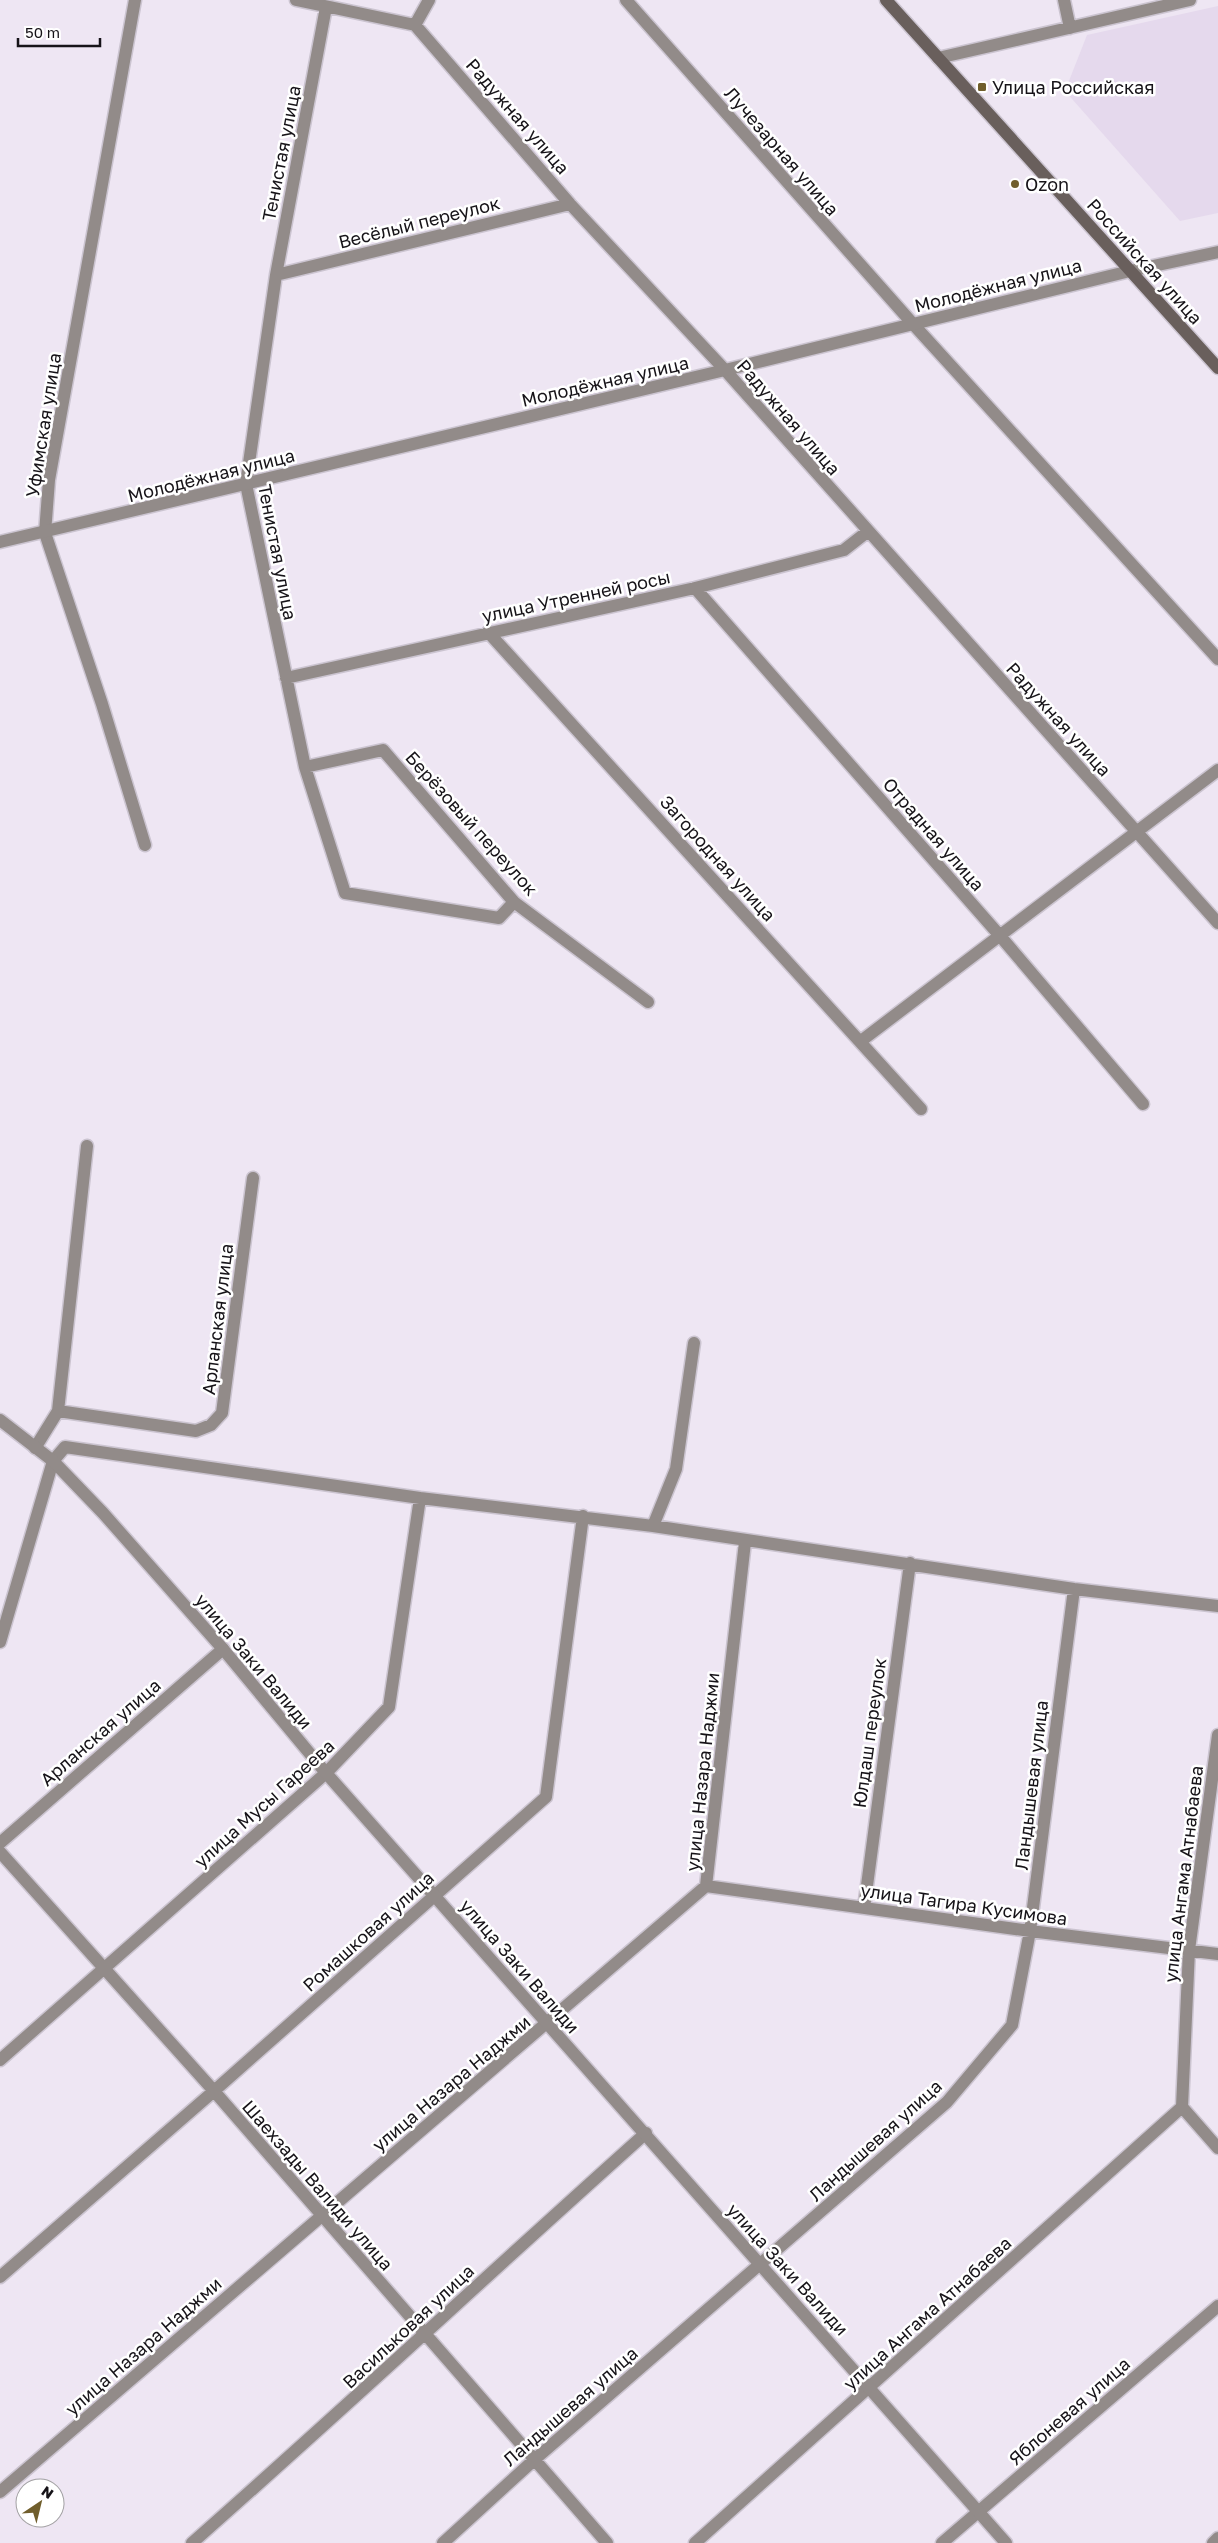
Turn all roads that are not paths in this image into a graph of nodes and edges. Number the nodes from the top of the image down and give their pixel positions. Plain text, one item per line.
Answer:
1 (135, 0) edge
2 (296, 0) edge
3 (429, 0) edge
4 (626, 0) edge
5 (886, 0) edge
6 (1064, 0) edge
7 (1190, 0) edge
8 (326, 7) junction
9 (416, 25) junction
10 (1070, 28) junction
11 (938, 58) junction
12 (570, 204) junction
13 (1218, 252) edge
14 (1130, 271) junction
15 (276, 275) junction
16 (913, 324) junction
17 (1218, 368) edge
18 (725, 370) junction
19 (246, 484) junction
20 (867, 532) junction
21 (45, 533) junction
22 (0, 542) edge
23 (695, 588) junction
24 (488, 632) junction
25 (1218, 659) edge
26 (286, 678) junction
27 (306, 767) junction
28 (1218, 770) edge
29 (1137, 832) junction
30 (145, 845) dead end
31 (514, 902) junction
32 (1218, 923) edge
33 (1001, 937) junction
34 (648, 1002) dead end
35 (861, 1041) junction
36 (1143, 1104) dead end
37 (921, 1109) dead end
38 (87, 1146) dead end
39 (253, 1178) dead end
40 (694, 1343) dead end
41 (58, 1411) junction
42 (0, 1420) edge
43 (35, 1448) junction
44 (53, 1461) junction
45 (420, 1498) junction
46 (583, 1516) junction
47 (653, 1526) junction
48 (745, 1542) junction
49 (910, 1563) junction
50 (1074, 1589) junction
51 (1218, 1606) edge
52 (0, 1642) edge
53 (222, 1648) junction
54 (1218, 1735) edge
55 (326, 1773) junction
56 (0, 1843) edge
57 (0, 1852) edge
58 (706, 1886) junction
59 (436, 1895) junction
60 (864, 1908) junction
61 (1030, 1931) junction
62 (1188, 1950) junction
63 (1218, 1954) edge
64 (104, 1968) junction
65 (547, 2024) junction
66 (0, 2060) edge
67 (214, 2091) junction
68 (1182, 2107) junction
69 (646, 2133) junction
70 (1218, 2148) edge
71 (322, 2216) junction
72 (760, 2265) junction
73 (0, 2277) edge
74 (1218, 2306) edge
75 (423, 2334) junction
76 (871, 2388) junction
77 (534, 2460) junction
78 (0, 2492) edge
79 (979, 2511) junction
80 (1218, 2538) edge
81 (192, 2543) edge
82 (443, 2543) edge
83 (607, 2543) edge
84 (695, 2543) edge
85 (942, 2543) edge
86 (1006, 2543) edge
87 (1213, 2543) edge

1 - 21 street, Уфимская улица
2 - 8 street
3 - 9 street
4 - 16 street, Лучезарная улица
5 - 11 main road, Российская улица
6 - 10 street
7 - 10 street
8 - 9 street
8 - 15 street, Тенистая улица
9 - 12 street, Радужная улица
10 - 11 street
11 - 14 main road, Российская улица
12 - 15 street, Весёлый переулок
12 - 18 street, Радужная улица
13 - 14 street, Молодёжная улица
14 - 16 street, Молодёжная улица
14 - 17 main road, Российская улица
15 - 19 street, Тенистая улица
16 - 18 street, Молодёжная улица
16 - 25 street, Лучезарная улица
18 - 19 street, Молодёжная улица
18 - 20 street, Радужная улица
19 - 21 street, Молодёжная улица
19 - 26 street, Тенистая улица
20 - 23 street, улица Утренней росы
20 - 29 street, Радужная улица
21 - 22 street, Молодёжная улица
21 - 30 street, Уфимская улица
23 - 24 street, улица Утренней росы
23 - 33 street, Отрадная улица
24 - 26 street, улица Утренней росы
24 - 35 street, Загородная улица
26 - 27 street, Тенистая улица
27 - 31 street, Берёзовый переулок
27 - 31 street, Тенистая улица
28 - 29 street
29 - 32 street, Радужная улица
29 - 33 street
31 - 34 street, Берёзовый переулок
33 - 35 street
33 - 36 street, Отрадная улица
35 - 37 street, Загородная улица
38 - 41 street
39 - 41 street, Арланская улица
40 - 47 street
41 - 43 street
42 - 43 street, улица Заки Валиди
43 - 44 street, улица Заки Валиди
44 - 45 street
44 - 52 street
44 - 53 street, улица Заки Валиди
45 - 46 street
45 - 55 street, улица Мусы Гареева
46 - 47 street
46 - 59 street, Ромашковая улица
47 - 48 street
48 - 49 street
48 - 58 street, улица Назара Наджми
49 - 50 street
49 - 60 street, Юлдаш переулок
50 - 51 street
50 - 61 street, Ландышевая улица
53 - 55 street, улица Заки Валиди
53 - 56 street, Арланская улица
54 - 62 street, улица Ангама Атнабаева
55 - 59 street, улица Заки Валиди
55 - 64 street, улица Мусы Гареева
57 - 64 street, Шаехзады Валиди улица
58 - 60 street, улица Тагира Кусимова
58 - 65 street, улица Назара Наджми
59 - 65 street, улица Заки Валиди
59 - 67 street, Ромашковая улица
60 - 61 street, улица Тагира Кусимова
61 - 62 street, улица Тагира Кусимова
61 - 72 street, Ландышевая улица
62 - 63 street, улица Тагира Кусимова
62 - 68 street, улица Ангама Атнабаева
64 - 66 street, улица Мусы Гареева
64 - 67 street, Шаехзады Валиди улица
65 - 69 street, улица Заки Валиди
65 - 71 street, улица Назара Наджми
67 - 71 street, Шаехзады Валиди улица
67 - 73 street, Ромашковая улица
68 - 70 street
68 - 76 street, улица Ангама Атнабаева
69 - 72 street, улица Заки Валиди
69 - 75 street, Васильковая улица
71 - 75 street, Шаехзады Валиди улица
71 - 78 street, улица Назара Наджми
72 - 76 street, улица Заки Валиди
72 - 77 street, Ландышевая улица
74 - 79 street, Яблоневая улица
75 - 77 street, Шаехзады Валиди улица
75 - 81 street, Васильковая улица
76 - 79 street, улица Заки Валиди
76 - 84 street, улица Ангама Атнабаева
77 - 82 street, Ландышевая улица
77 - 83 street, Шаехзады Валиди улица
79 - 85 street, Яблоневая улица
79 - 86 street, улица Заки Валиди
80 - 87 street

